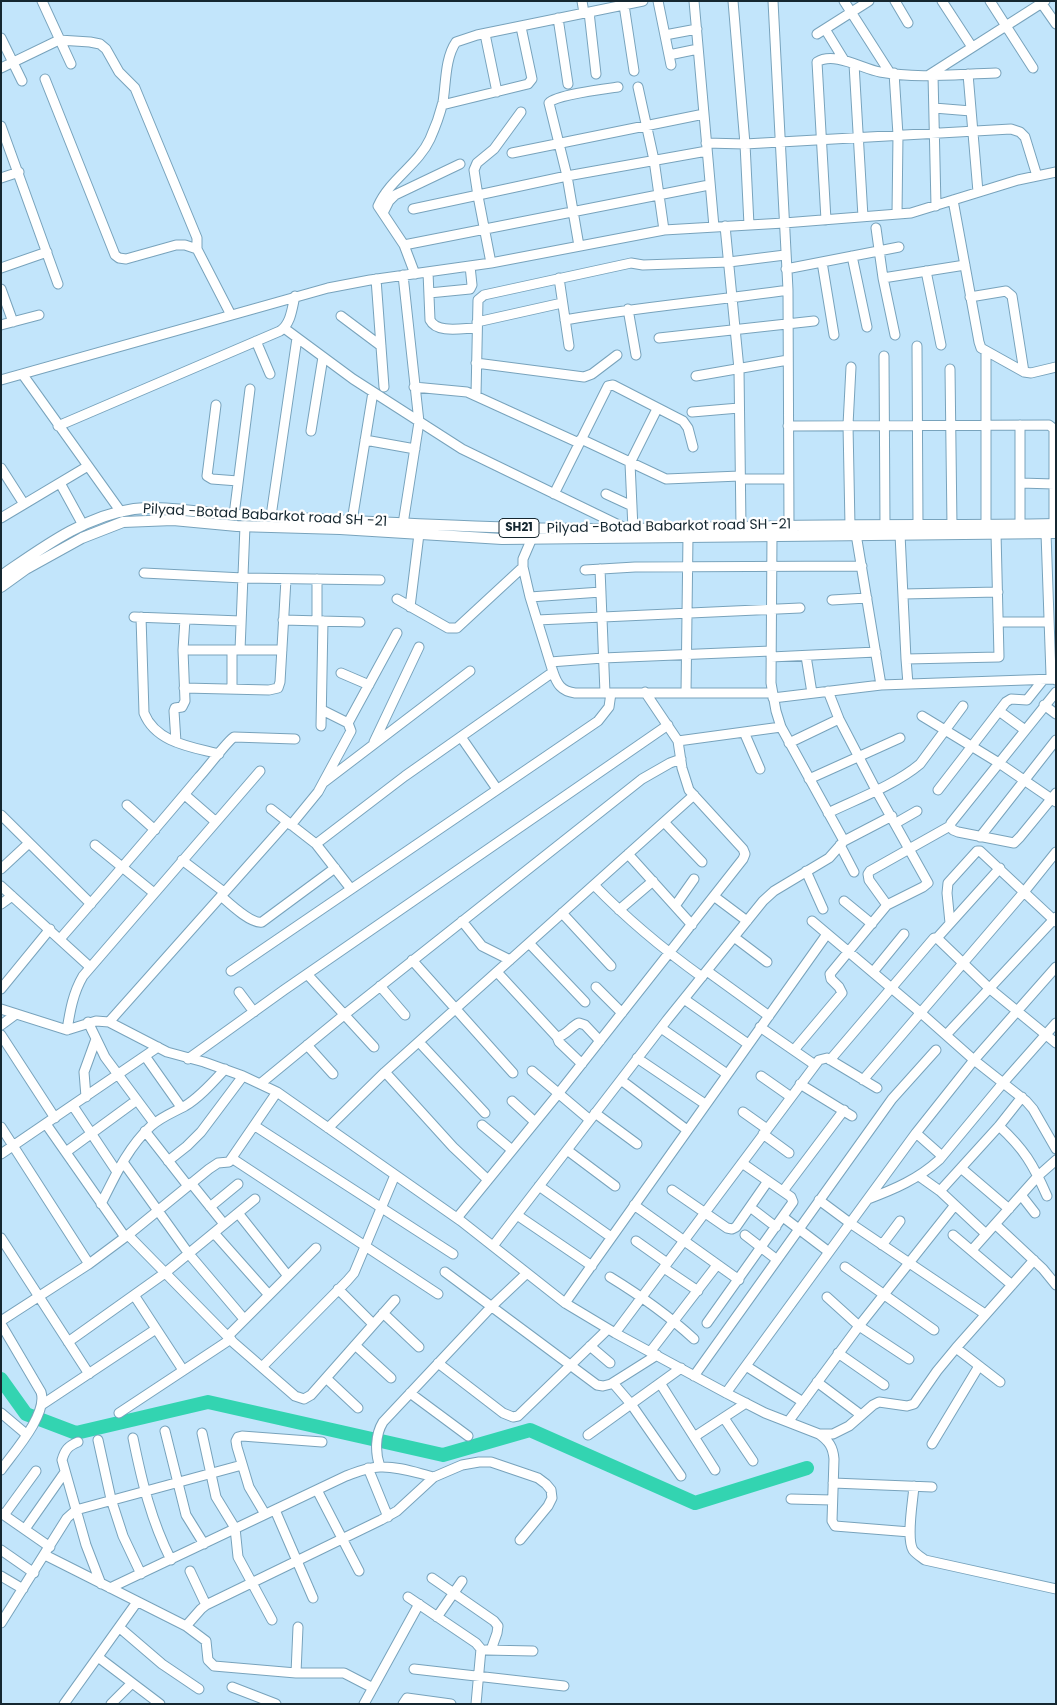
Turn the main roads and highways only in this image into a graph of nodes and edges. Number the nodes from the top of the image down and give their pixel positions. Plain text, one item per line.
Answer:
1 (1053, 529) edge
2 (853, 530) junction
3 (590, 533) junction
4 (3, 572) edge
5 (1, 587) edge

1 - 2 main road, Pilyad -Botad Babarkot road SH -21 / SH21
1 - 2 main road, Pilyad -Botad Babarkot road SH -21 / SH21
2 - 3 main road, Pilyad -Botad Babarkot road SH -21 / SH21
2 - 3 main road, Pilyad -Botad Babarkot road SH -21 / SH21
3 - 4 main road, Pilyad -Botad Babarkot road SH -21 / SH21
3 - 5 main road, Pilyad -Botad Babarkot road SH -21 / SH21

